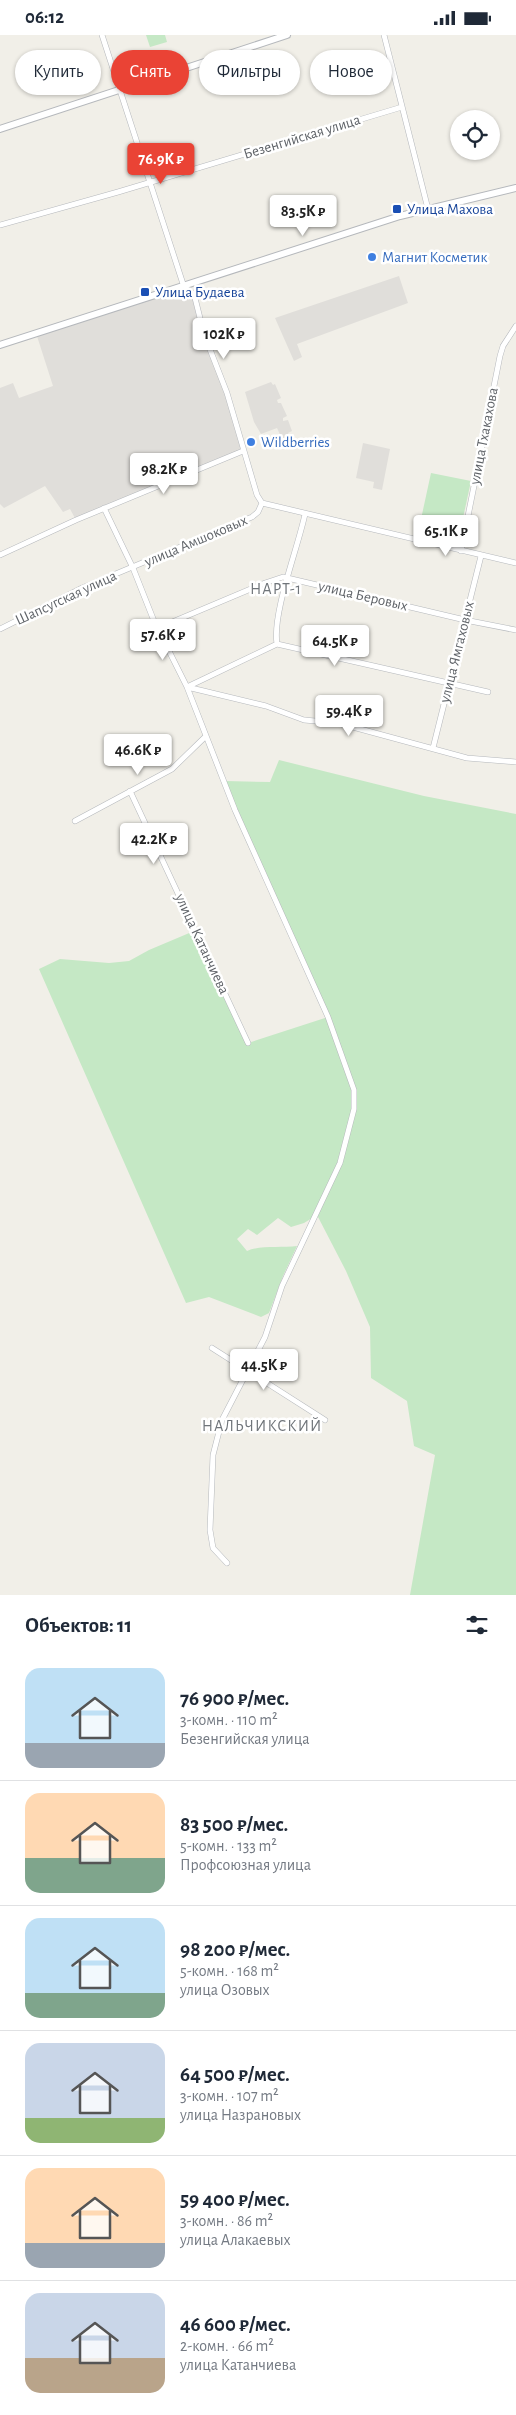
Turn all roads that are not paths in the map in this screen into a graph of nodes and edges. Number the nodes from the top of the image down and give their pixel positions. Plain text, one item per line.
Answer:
1 (102, 35) edge
2 (287, 35) edge
3 (384, 35) edge
4 (111, 64) edge
5 (189, 67) edge
6 (111, 93) edge
7 (121, 95) edge
8 (402, 107) junction
9 (0, 129) edge
10 (150, 181) junction
11 (516, 188) edge
12 (428, 209) junction
13 (0, 225) edge
14 (184, 287) junction
15 (516, 326) edge
16 (0, 345) edge
17 (243, 451) junction
18 (262, 503) junction
19 (104, 508) junction
20 (304, 514) junction
21 (461, 551) junction
22 (0, 555) edge
23 (481, 556) junction
24 (516, 563) edge
25 (133, 568) junction
26 (288, 578) junction
27 (465, 620) junction
28 (158, 628) junction
29 (0, 629) edge
30 (516, 630) edge
31 (277, 644) junction
32 (449, 683) junction
33 (187, 687) junction
34 (488, 693) dead end
35 (205, 737) junction
36 (433, 748) junction
37 (516, 761) edge
38 (130, 791) junction
39 (75, 821) dead end
40 (248, 1043) dead end
41 (212, 1348) dead end
42 (248, 1369) junction
43 (325, 1420) dead end
44 (227, 1563) dead end

1 - 4 street
2 - 5 street
3 - 8 street
6 - 9 street
7 - 10 street
8 - 10 street, Безенгийская улица
8 - 12 street
10 - 13 street, Безенгийская улица
10 - 14 street
11 - 12 street
12 - 14 street
14 - 16 street
14 - 17 street
15 - 21 street, улица Тхакахова
17 - 18 street
17 - 19 street
18 - 20 street, улица Амшоковых
18 - 25 street, улица Амшоковых
19 - 22 street
19 - 25 street
20 - 21 street, улица Амшоковых
20 - 26 street
21 - 23 street, улица Амшоковых
23 - 24 street, улица Амшоковых
23 - 27 street, улица Ямгаховых
25 - 28 street
25 - 29 street, Шапсугская улица
26 - 27 street, улица Беровых
26 - 28 street, улица Беровых
26 - 31 street
27 - 30 street, улица Беровых
27 - 32 street, улица Ямгаховых
28 - 33 street
31 - 32 street
31 - 33 street
32 - 34 street
32 - 36 street, улица Ямгаховых
33 - 35 street
33 - 36 street
35 - 38 street
35 - 42 street
36 - 37 street
38 - 39 street
38 - 40 street, улица Катанчиева
41 - 42 street
42 - 43 street
42 - 44 street

